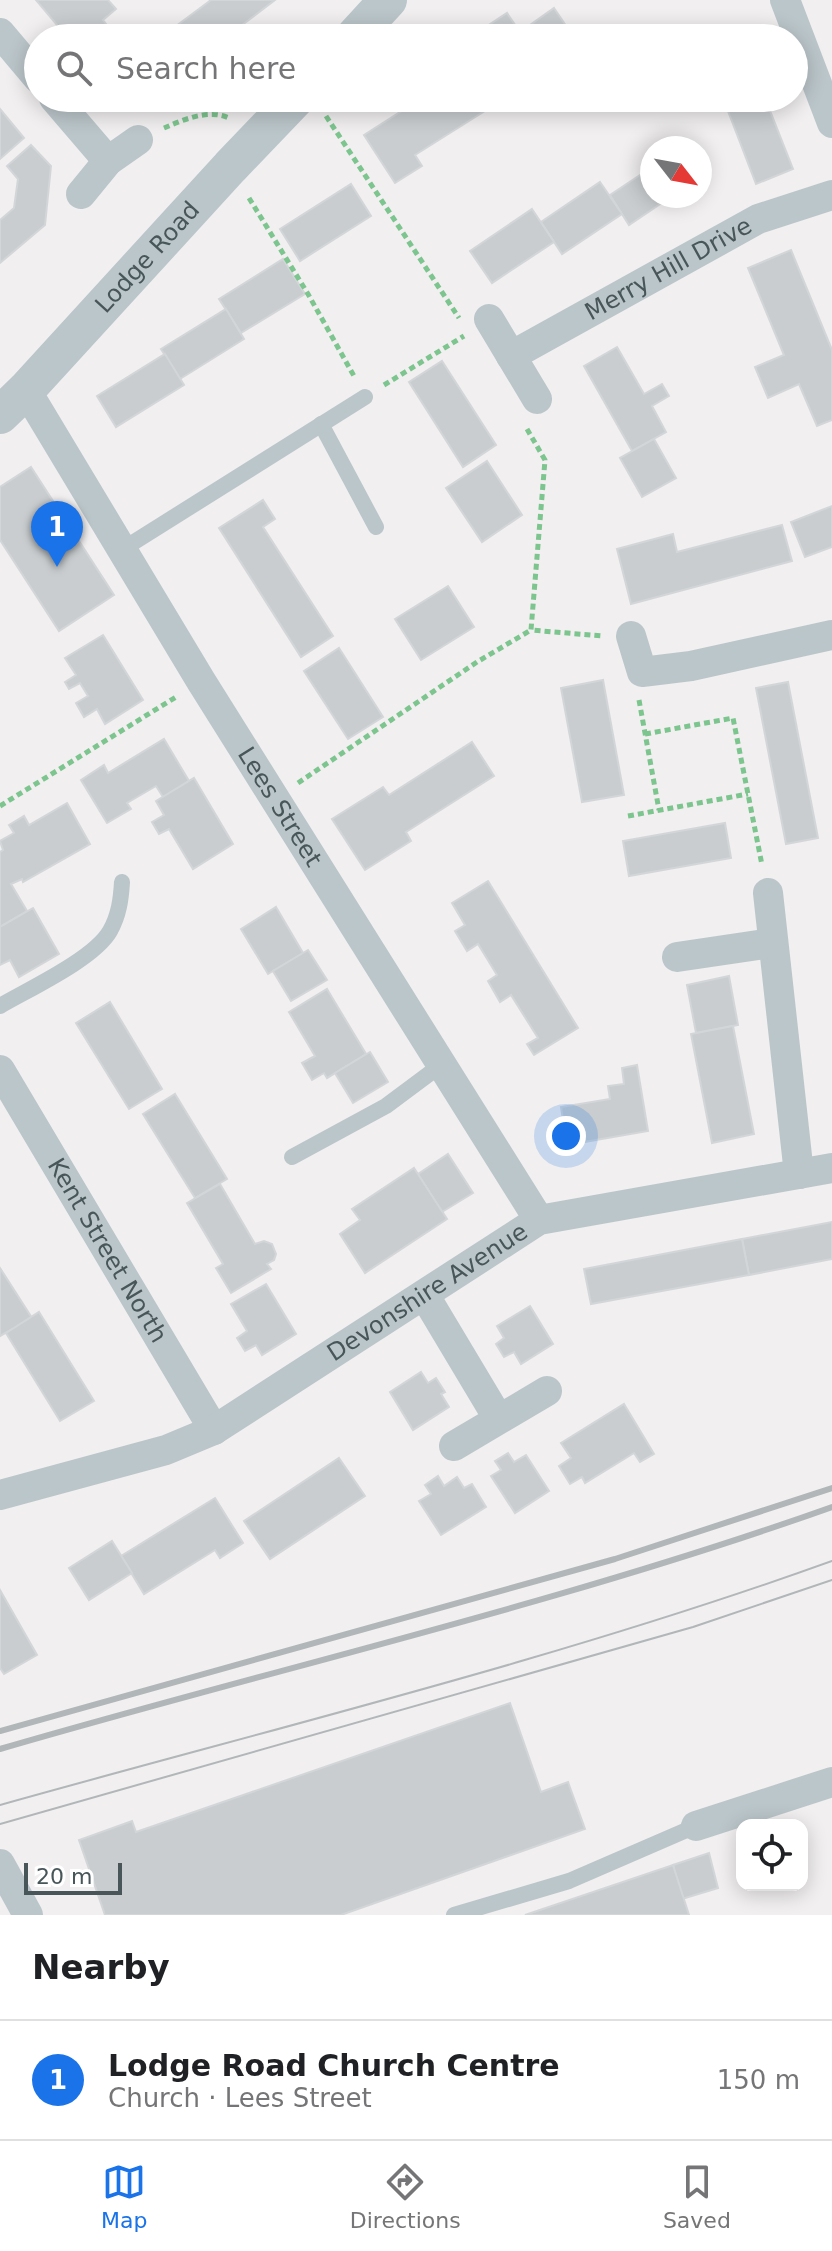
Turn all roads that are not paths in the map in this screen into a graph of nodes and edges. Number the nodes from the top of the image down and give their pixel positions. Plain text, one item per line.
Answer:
1 (388, 0) edge
2 (785, 0) edge
3 (366, 24) edge
4 (794, 24) edge
5 (0, 33) edge
6 (808, 60) edge
7 (24, 61) edge
8 (66, 112) edge
9 (296, 112) edge
10 (832, 123) edge
11 (138, 140) road end
12 (108, 161) junction
13 (81, 194) dead end
14 (832, 195) edge
15 (473, 324) road end
16 (511, 356) junction
17 (365, 397) road end
18 (13, 403) edge
19 (529, 409) road end
20 (321, 424) junction
21 (376, 527) dead end
22 (123, 549) junction
23 (832, 635) edge
24 (631, 636) road end
25 (122, 882) dead end
26 (768, 893) road end
27 (771, 943) junction
28 (677, 957) dead end
29 (0, 1006) edge
30 (441, 1065) junction
31 (0, 1070) edge
32 (292, 1157) dead end
33 (832, 1168) edge
34 (799, 1174) junction
35 (539, 1220) junction
36 (425, 1296) junction
37 (547, 1391) dead end
38 (498, 1418) junction
39 (214, 1430) junction
40 (454, 1446) dead end
41 (0, 1495) edge
42 (832, 1782) edge
43 (696, 1826) joint
44 (0, 1864) edge
45 (28, 1915) edge
46 (454, 1915) edge

1 - 3 street
2 - 4 street
5 - 7 street
6 - 10 street
8 - 12 street
9 - 18 street, Lodge Road
11 - 12 street
12 - 13 street
14 - 16 street, Merry Hill Drive
15 - 16 street
16 - 19 street
17 - 20 lane
18 - 22 street, Lees Street
20 - 21 lane
20 - 22 lane
22 - 30 street, Lees Street
23 - 24 street
25 - 29 lane
26 - 27 street
27 - 28 street
27 - 34 street
30 - 32 lane
30 - 35 street, Lees Street
31 - 39 street, Kent Street North
33 - 34 street, Devonshire Avenue
34 - 35 street, Devonshire Avenue
35 - 36 street, Devonshire Avenue
36 - 38 street
36 - 39 street, Devonshire Avenue
37 - 38 street
38 - 40 street
39 - 41 street, Devonshire Avenue
42 - 43 street
43 - 46 lane
44 - 45 street

